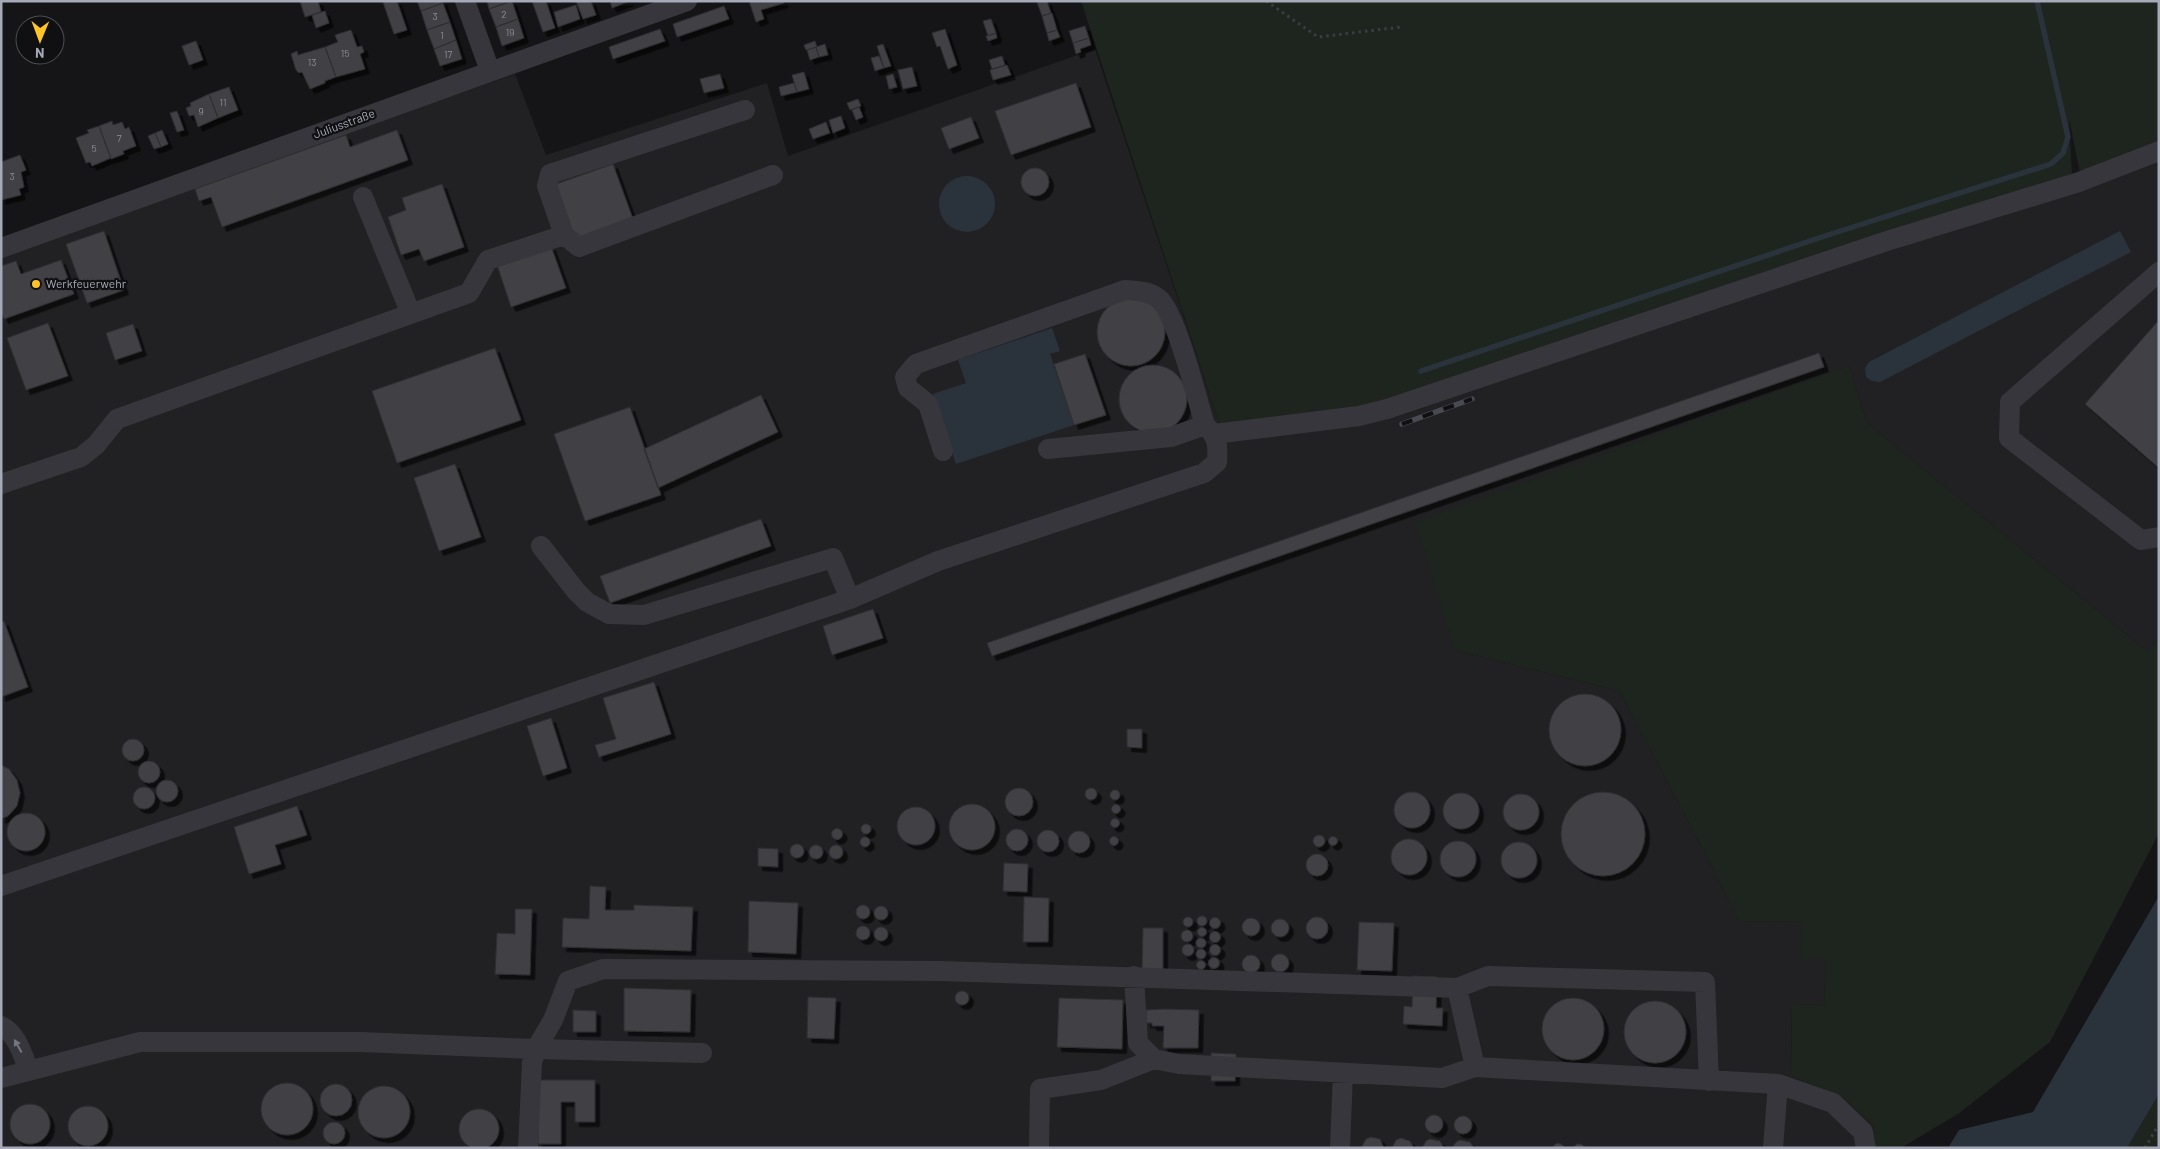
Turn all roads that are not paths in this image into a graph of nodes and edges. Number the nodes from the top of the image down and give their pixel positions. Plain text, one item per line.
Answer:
1 (465, 1) edge
2 (687, 1) edge
3 (662, 5) edge
4 (490, 71) junction
5 (745, 110) dead end
6 (2159, 151) edge
7 (773, 175) dead end
8 (363, 197) dead end
9 (564, 235) junction
10 (1, 248) edge
11 (2159, 272) edge
12 (411, 314) junction
13 (1210, 430) junction
14 (1048, 449) dead end
15 (943, 451) dead end
16 (1, 484) edge
17 (2159, 537) edge
18 (541, 546) dead end
19 (850, 599) junction
20 (1, 886) edge
21 (1134, 976) junction
22 (1458, 988) junction
23 (1, 1026) edge
24 (536, 1049) junction
25 (702, 1053) dead end
26 (1154, 1059) junction
27 (1475, 1067) junction
28 (29, 1071) junction
29 (1343, 1073) junction
30 (1, 1078) edge
31 (1709, 1081) junction
32 (1778, 1084) junction
33 (528, 1148) edge
34 (1038, 1148) edge
35 (1340, 1148) edge
36 (1773, 1148) edge
37 (1866, 1148) edge

1 - 4 street
2 - 3 street, Juliusstraße
3 - 4 street, Juliusstraße
4 - 10 street, Juliusstraße
5 - 9 street
6 - 13 street
7 - 9 street
8 - 12 street
9 - 12 street
11 - 17 street
12 - 16 street
13 - 14 street
13 - 15 street
13 - 19 street
18 - 19 street
19 - 20 street
21 - 22 street
21 - 24 street
21 - 26 street
22 - 27 street
22 - 31 street
28 -> 23 street
24 - 25 street
24 - 28 street
24 - 33 street
26 - 29 street
26 - 34 street
27 - 29 street
27 - 31 street
28 - 30 street
29 - 35 street
31 - 32 street
32 - 36 street
32 - 37 street

